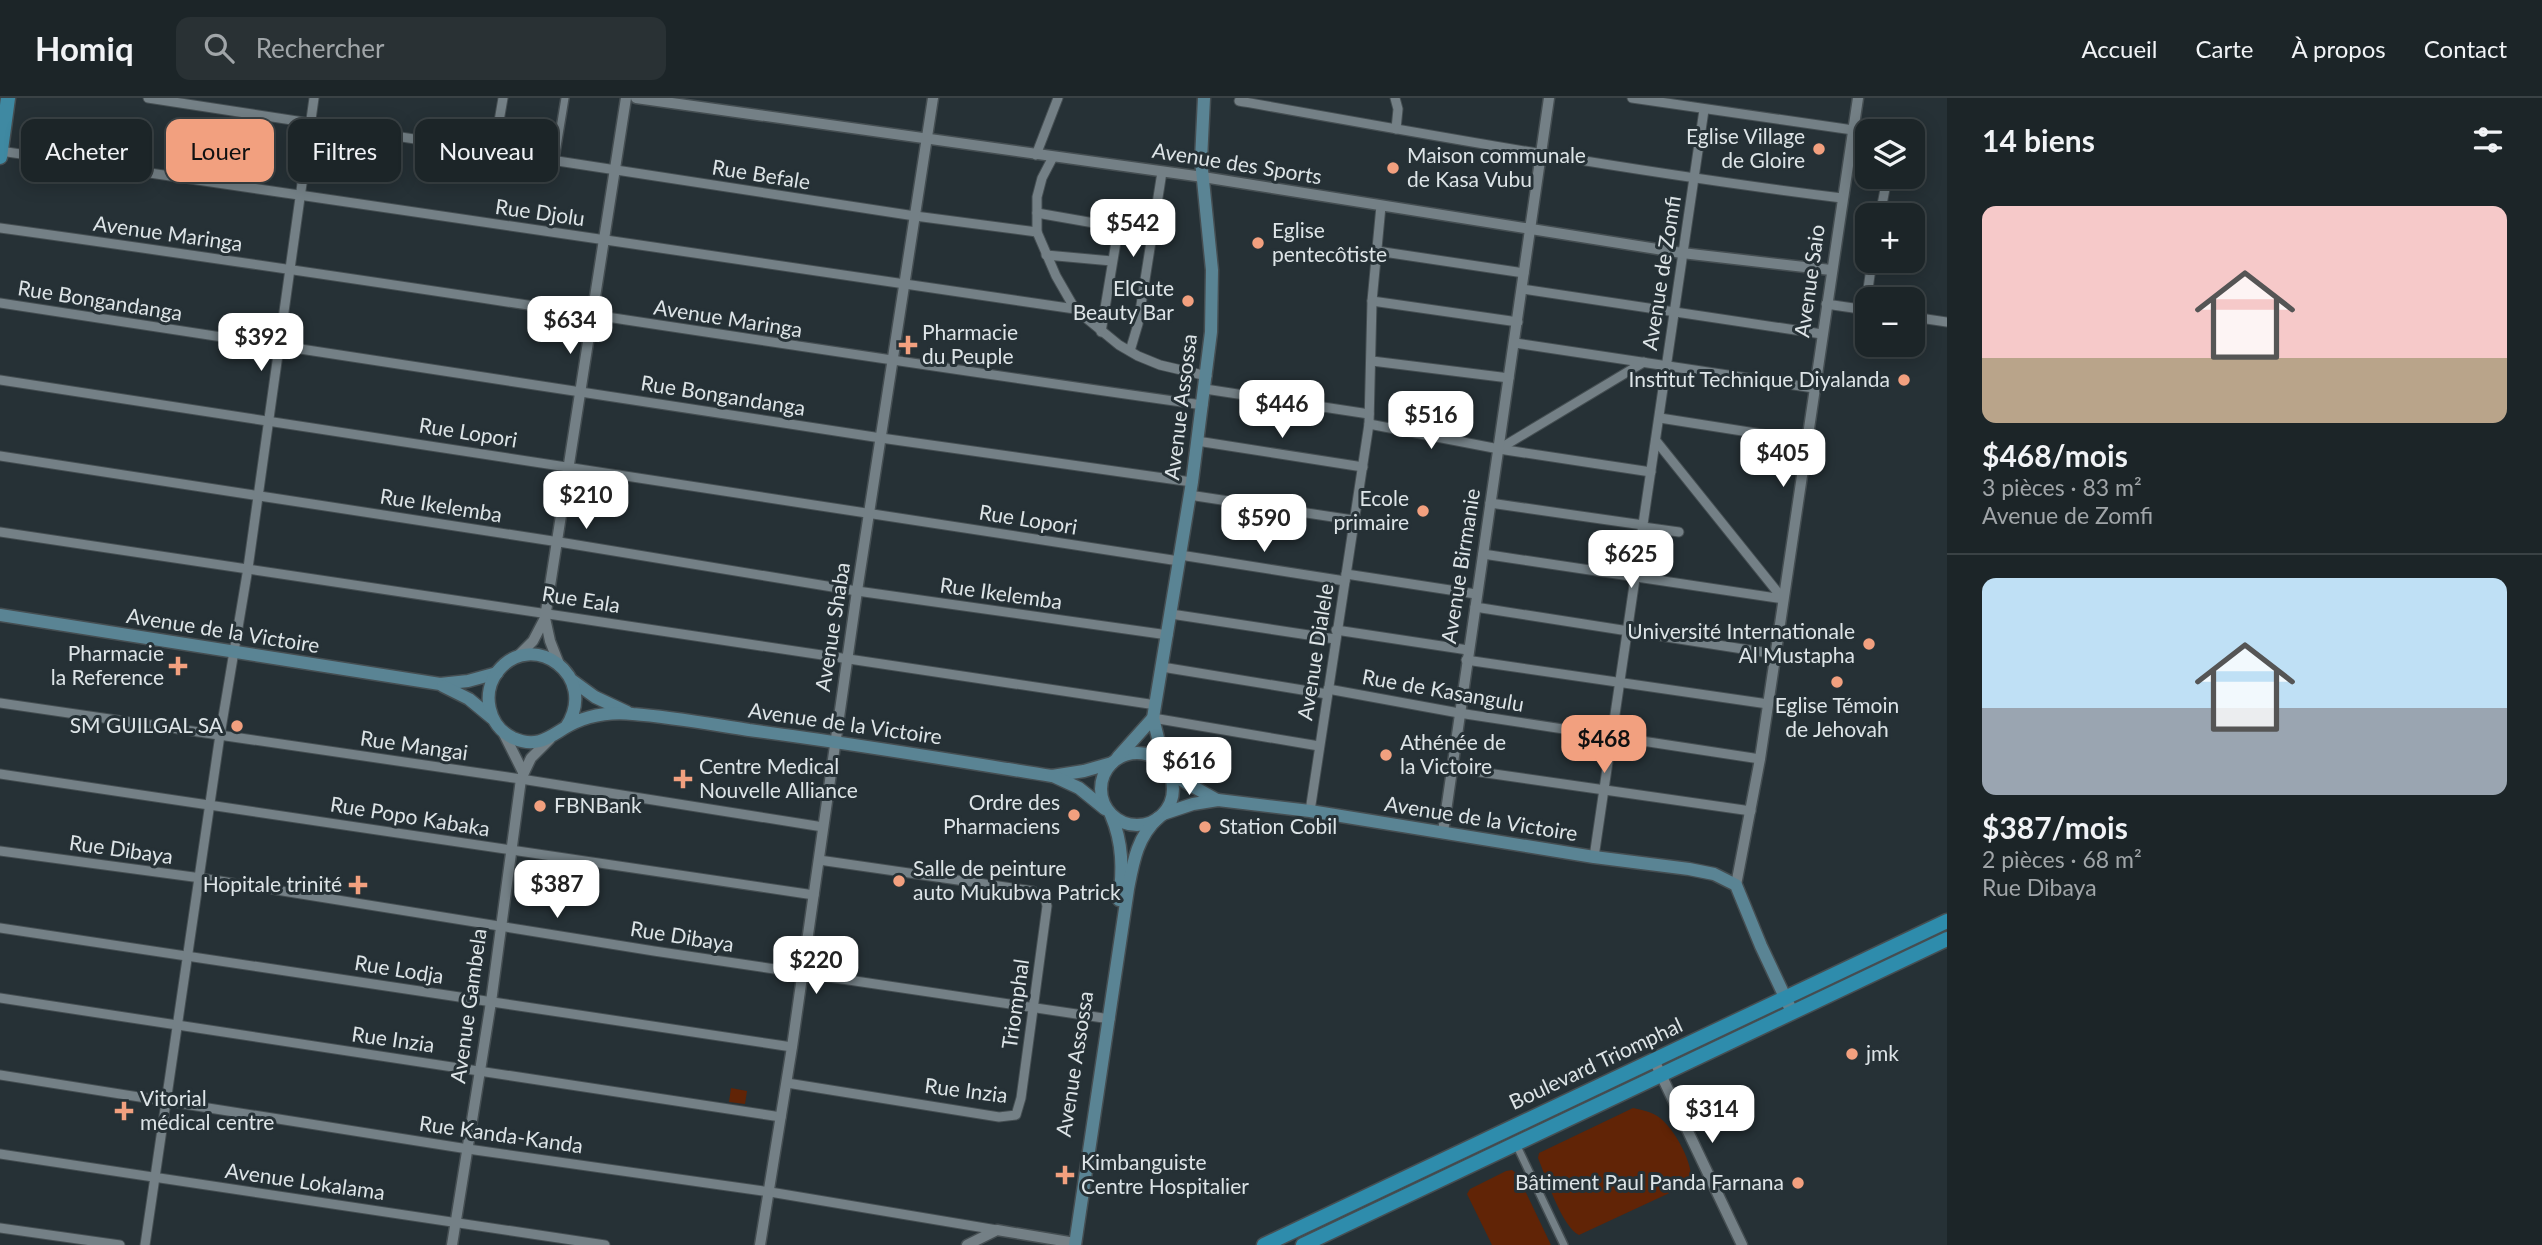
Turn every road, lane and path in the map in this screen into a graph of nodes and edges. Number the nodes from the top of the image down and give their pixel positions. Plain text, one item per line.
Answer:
1 (8, 98) edge
2 (148, 98) edge
3 (314, 98) edge
4 (503, 98) edge
5 (565, 98) edge
6 (626, 98) edge
7 (636, 98) edge
8 (933, 98) edge
9 (1058, 98) edge
10 (1204, 98) edge
11 (1395, 98) edge
12 (1549, 98) edge
13 (1632, 98) edge
14 (1857, 98) edge
15 (1239, 101) dead end
16 (1704, 110) junction
17 (311, 119) edge
18 (499, 119) edge
19 (288, 120) edge
20 (1396, 129) junction
21 (1853, 130) junction
22 (926, 140) junction
23 (558, 141) edge
24 (0, 151) edge
25 (1036, 155) junction
26 (1540, 155) junction
27 (0, 157) edge
28 (1053, 157) junction
29 (558, 160) edge
30 (614, 170) junction
31 (1162, 172) junction
32 (1203, 177) junction
33 (1695, 180) junction
34 (301, 182) edge
35 (1885, 189) dead end
36 (299, 195) junction
37 (1842, 198) junction
38 (1882, 203) edge
39 (1381, 206) junction
40 (1037, 214) junction
41 (915, 216) junction
42 (0, 228) edge
43 (1530, 229) junction
44 (1037, 232) junction
45 (603, 240) junction
46 (1377, 251) junction
47 (1682, 253) junction
48 (1046, 255) junction
49 (1112, 261) junction
50 (289, 270) junction
51 (1831, 270) junction
52 (1524, 273) junction
53 (904, 286) junction
54 (1522, 289) junction
55 (1372, 302) junction
56 (0, 303) edge
57 (1826, 304) junction
58 (1855, 308) edge
59 (1075, 309) junction
60 (1673, 312) junction
61 (592, 316) junction
62 (1925, 319) edge
63 (1518, 322) junction
64 (1947, 322) edge
65 (1101, 332) junction
66 (1822, 334) junction
67 (1515, 343) junction
68 (279, 345) junction
69 (1130, 351) junction
70 (1371, 361) junction
71 (892, 362) junction
72 (1644, 362) junction
73 (1666, 365) junction
74 (1509, 378) junction
75 (0, 380) edge
76 (1206, 383) junction
77 (1814, 388) junction
78 (581, 391) junction
79 (1203, 405) junction
80 (1660, 418) junction
81 (1369, 419) junction
82 (269, 421) junction
83 (881, 438) junction
84 (1197, 441) junction
85 (1806, 441) junction
86 (1657, 442) junction
87 (1499, 449) junction
88 (0, 456) edge
89 (569, 466) junction
90 (1363, 467) junction
91 (1651, 472) junction
92 (1191, 489) junction
93 (258, 496) junction
94 (1490, 503) junction
95 (870, 514) junction
96 (1353, 520) junction
97 (1643, 526) junction
98 (0, 532) edge
99 (1679, 533) dead end
100 (559, 542) junction
101 (1483, 554) junction
102 (1179, 558) junction
103 (248, 568) junction
104 (1636, 576) junction
105 (1345, 577) junction
106 (857, 591) junction
107 (1476, 594) junction
108 (1783, 599) junction
109 (1475, 607) junction
110 (1171, 614) junction
111 (0, 615) edge
112 (546, 615) junction
113 (1628, 631) junction
114 (1168, 635) junction
115 (1336, 635) junction
116 (233, 652) junction
117 (1775, 654) junction
118 (1467, 655) junction
119 (515, 659) junction
120 (847, 660) junction
121 (559, 664) junction
122 (1162, 667) junction
123 (497, 673) junction
124 (572, 681) junction
125 (1619, 682) junction
126 (440, 684) junction
127 (1327, 692) junction
128 (0, 703) edge
129 (1768, 704) junction
130 (1156, 705) junction
131 (631, 713) junction
132 (1459, 713) junction
133 (493, 718) junction
134 (1153, 718) junction
135 (566, 727) junction
136 (502, 731) junction
137 (220, 736) junction
138 (1612, 737) junction
139 (551, 738) junction
140 (835, 741) junction
141 (1318, 746) junction
142 (1760, 759) junction
143 (1113, 762) junction
144 (1452, 768) junction
145 (1167, 769) junction
146 (0, 774) edge
147 (522, 776) junction
148 (1052, 776) junction
149 (1604, 790) junction
150 (1218, 800) junction
151 (210, 804) junction
152 (1310, 811) junction
153 (1751, 811) junction
154 (1110, 813) junction
155 (1160, 816) junction
156 (823, 827) junction
157 (1443, 832) junction
158 (510, 850) junction
159 (0, 851) edge
160 (1594, 857) junction
161 (819, 860) junction
162 (201, 878) junction
163 (1736, 885) junction
164 (1124, 889) junction
165 (814, 895) junction
166 (1947, 921) edge
167 (500, 926) junction
168 (0, 928) edge
169 (1947, 939) edge
170 (189, 956) junction
171 (803, 973) junction
172 (1785, 997) junction
173 (0, 998) edge
174 (491, 1002) junction
175 (1033, 1007) junction
176 (1792, 1012) junction
177 (1106, 1018) junction
178 (178, 1026) junction
179 (792, 1047) junction
180 (1654, 1060) junction
181 (480, 1070) junction
182 (0, 1075) edge
183 (1661, 1075) junction
184 (787, 1083) junction
185 (167, 1102) junction
186 (1016, 1115) joint
187 (781, 1117) junction
188 (1516, 1143) junction
189 (468, 1149) junction
190 (0, 1154) edge
191 (154, 1177) junction
192 (770, 1192) junction
193 (456, 1222) junction
194 (0, 1228) edge
195 (998, 1230) junction
196 (1071, 1244) edge
197 (120, 1245) edge
198 (145, 1245) edge
199 (452, 1245) edge
200 (605, 1245) edge
201 (760, 1245) edge
202 (967, 1245) edge
203 (1264, 1245) edge
204 (1303, 1245) edge
205 (1564, 1245) edge
206 (1742, 1245) edge

1 - 24 main road
2 - 19 street, Rue Befale
3 - 17 street
4 - 18 street
5 - 23 street
6 - 30 street
7 - 22 street, Avenue des Sports
8 - 22 street, Avenue Shaba
9 - 25 street
10 - 32 main road, Avenue Assossa
11 - 20 street
12 - 26 street, Avenue Birmanie
13 - 16 street
14 - 21 street, Avenue Saio
15 - 20 street
16 - 21 street
16 - 33 street, Avenue de Zomfi
20 - 26 street
21 - 37 street, Avenue Saio
22 - 25 street, Avenue des Sports
22 - 41 street, Avenue Shaba
24 - 27 main road
24 - 36 street, Rue Djolu
25 - 28 street, Avenue des Sports
26 - 33 street
26 - 43 street, Avenue Birmanie
28 - 31 street, Avenue des Sports
28 - 40 street
29 - 30 street, Rue Befale
30 - 41 street, Rue Befale
30 - 45 street
31 - 32 street, Avenue des Sports
31 - 69 street
32 - 39 street, Avenue des Sports
32 - 76 main road, Avenue Assossa
33 - 37 street
33 - 47 street, Avenue de Zomfi
34 - 36 street
35 - 38 street
36 - 45 street, Rue Djolu
36 - 50 street
37 - 51 street, Avenue Saio
39 - 43 street, Avenue des Sports
39 - 46 street, Avenue Dialele
40 - 44 street
40 - 49 street
41 - 44 street, Rue Befale
41 - 53 street, Avenue Shaba
42 - 50 street, Avenue Maringa
43 - 47 street, Avenue des Sports
43 - 52 street, Avenue Birmanie
44 - 48 street
45 - 53 street, Rue Djolu
45 - 61 street
46 - 52 street
46 - 55 street, Avenue Dialele
47 - 51 street, Avenue des Sports
47 - 60 street, Avenue de Zomfi
48 - 49 street
48 - 59 street
49 - 65 street
50 - 61 street, Avenue Maringa
50 - 68 street
51 - 57 street, Avenue Saio
52 - 54 street, Avenue Birmanie
53 - 59 street, Rue Djolu
53 - 71 street, Avenue Shaba
54 - 60 street
54 - 63 street, Avenue Birmanie
55 - 63 street
55 - 70 street, Avenue Dialele
56 - 68 street, Rue Bongandanga
57 - 58 street
57 - 66 street, Avenue Saio
59 - 65 street
60 - 66 street
60 - 73 street, Avenue de Zomfi
61 - 71 street, Avenue Maringa
61 - 78 street
62 - 64 street
63 - 67 street, Avenue Birmanie
65 - 69 street
66 - 77 street, Avenue Saio
67 - 72 street
67 - 74 street, Avenue Birmanie
68 - 78 street, Rue Bongandanga
68 - 82 street
69 - 76 street
70 - 74 street
70 - 81 street, Avenue Dialele
71 - 79 street, Avenue Maringa
71 - 83 street, Avenue Shaba
72 - 73 street
72 - 87 street
73 - 77 street
73 - 80 street, Avenue de Zomfi
74 - 87 street, Avenue Birmanie
75 - 82 street, Rue Lopori
76 - 79 main road, Avenue Assossa
76 - 81 street
77 - 85 street, Avenue Saio
78 - 83 street, Rue Bongandanga
78 - 89 street
79 - 84 main road, Avenue Assossa
80 - 85 street
80 - 86 street, Avenue de Zomfi
81 - 87 street
81 - 90 street, Avenue Dialele
82 - 89 street, Rue Lopori
82 - 93 street
83 - 92 street, Rue Bongandanga
83 - 95 street, Avenue Shaba
84 - 90 street
84 - 92 main road, Avenue Assossa
85 - 108 street, Avenue Saio
86 - 91 street, Avenue de Zomfi
86 - 108 street
87 - 91 street
87 - 94 street, Avenue Birmanie
88 - 93 street, Rue Ikelemba
89 - 95 street, Rue Lopori
89 - 100 street
90 - 96 street, Avenue Dialele
91 - 97 street, Avenue de Zomfi
92 - 96 street, Rue Bongandanga
92 - 102 main road, Avenue Assossa
93 - 100 street, Rue Ikelemba
93 - 103 street
94 - 97 street
94 - 101 street, Avenue Birmanie
95 - 102 street, Rue Lopori
95 - 106 street, Avenue Shaba
96 - 105 street, Avenue Dialele
97 - 99 street
97 - 104 street, Avenue de Zomfi
98 - 103 street, Rue Eala
100 - 106 street, Rue Ikelemba
100 - 112 street
101 - 104 street
101 - 107 street, Avenue Birmanie
102 - 105 street, Rue Lopori
102 - 110 main road, Avenue Assossa
103 - 112 street, Rue Eala
103 - 116 street
104 - 108 street
104 - 113 street, Avenue de Zomfi
105 - 107 street, Rue Lopori
105 - 115 street, Avenue Dialele
106 - 114 street, Rue Ikelemba
106 - 120 street, Avenue Shaba
107 - 109 street, Avenue Birmanie
108 - 117 street, Avenue Saio
109 - 113 street
109 - 118 street, Avenue Birmanie
110 - 114 main road, Avenue Assossa
110 - 115 street
111 - 116 main road, Avenue de la Victoire
112 - 119 street
112 - 120 street, Rue Eala
112 - 121 street
113 - 117 street
113 - 125 street, Avenue de Zomfi
114 - 122 main road, Avenue Assossa
115 - 118 street
115 - 127 street, Avenue Dialele
116 - 126 main road, Avenue de la Victoire
116 - 137 street
117 - 129 street, Avenue Saio
118 - 125 street
118 - 132 street, Avenue Birmanie
119 - 121 main road
119 - 123 main road
120 - 130 street, Rue Eala
120 - 140 street, Avenue Shaba
121 - 124 main road
122 - 127 street, Rue de Kasangulu
122 - 130 main road, Avenue Assossa
123 - 126 main road
123 - 133 main road
124 - 131 main road
124 - 135 main road
125 - 129 street
125 - 138 street, Avenue de Zomfi
126 - 133 main road
127 - 132 street, Rue de Kasangulu
127 - 141 street, Avenue Dialele
128 - 137 street, Rue Mangai
129 - 142 street, Avenue Saio
130 - 134 main road, Avenue Assossa
131 - 135 main road
131 - 140 main road, Avenue de la Victoire
132 - 138 street, Rue de Kasangulu
132 - 144 street, Avenue Birmanie
133 - 136 main road
134 - 141 street
134 - 143 main road
134 - 145 main road
135 - 139 main road
136 - 139 main road
136 - 147 street
137 - 147 street, Rue Mangai
137 - 151 street
138 - 142 street, Rue de Kasangulu
138 - 149 street, Avenue de Zomfi
139 - 147 street
140 - 148 main road, Avenue de la Victoire
140 - 156 street, Avenue Shaba
141 - 152 street, Avenue Dialele
142 - 153 street, Avenue Saio
143 - 145 main road
143 - 148 main road
143 - 154 main road
144 - 149 street
144 - 157 street, Avenue Birmanie
145 - 150 main road
145 - 155 main road
146 - 151 street, Rue Popo Kabaka
147 - 156 street, Rue Mangai
147 - 158 street, Avenue Gambela
148 - 154 main road
149 - 153 street
149 - 160 street, Avenue de Zomfi
150 - 152 main road, Avenue de la Victoire
150 - 155 main road
151 - 158 street, Rue Popo Kabaka
151 - 162 street
152 - 157 main road, Avenue de la Victoire
153 - 163 street, Avenue Saio
154 - 155 main road
154 - 164 main road
155 - 164 main road
156 - 161 street, Avenue Shaba
157 - 160 main road, Avenue de la Victoire
158 - 165 street, Rue Popo Kabaka
158 - 167 street, Avenue Gambela
159 - 162 street, Rue Dibaya
160 - 163 main road, Avenue de la Victoire
161 - 165 street, Avenue Shaba
161 - 175 street, Triomphal
162 - 167 street, Rue Dibaya
162 - 170 street
163 - 172 main road
164 - 177 main road, Avenue Assossa
165 - 171 street, Avenue Shaba
166 - 172 highway, Boulevard Triomphal
167 - 171 street, Rue Dibaya
167 - 174 street, Avenue Gambela
168 - 170 street, Rue Lodja
169 - 176 highway, Boulevard Triomphal
170 - 174 street, Rue Lodja
170 - 178 street
171 - 175 street, Rue Dibaya
171 - 179 street, Avenue Shaba
172 - 176 main road
172 - 180 highway, Boulevard Triomphal
173 - 178 street, Rue Inzia
174 - 179 street, Rue Lodja
174 - 181 street, Avenue Gambela
175 - 177 street, Rue Dibaya
175 - 186 street, Triomphal
176 - 183 highway, Boulevard Triomphal
177 - 196 main road, Avenue Assossa
178 - 181 street, Rue Inzia
178 - 185 street
179 - 184 street, Avenue Shaba
180 - 183 street
180 - 203 highway, Boulevard Triomphal
181 - 187 street, Rue Inzia
181 - 189 street, Avenue Gambela
182 - 185 street, Rue Kanda-Kanda
183 - 188 highway, Boulevard Triomphal
183 - 206 street
184 - 186 street, Rue Inzia
184 - 187 street, Avenue Shaba
185 - 189 street, Rue Kanda-Kanda
185 - 191 street
187 - 192 street, Avenue Shaba
188 - 204 highway, Boulevard Triomphal
188 - 205 street
189 - 192 street, Rue Kanda-Kanda
189 - 193 street, Avenue Gambela
190 - 191 street, Avenue Lokalama
191 - 193 street, Avenue Lokalama
191 - 198 street
192 - 195 street, Rue Kanda-Kanda
192 - 201 street, Avenue Shaba
193 - 199 street, Avenue Gambela
193 - 200 street, Avenue Lokalama
194 - 197 street
195 - 196 street
195 - 202 street

